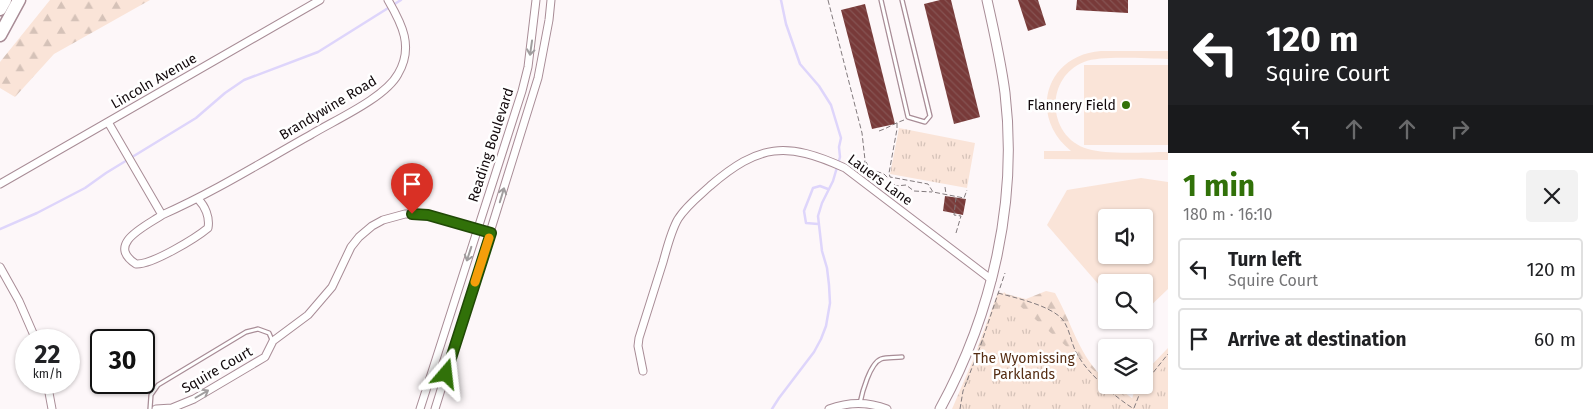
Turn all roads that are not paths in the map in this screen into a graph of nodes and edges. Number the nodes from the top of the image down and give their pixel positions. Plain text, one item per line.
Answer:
1 (5, 0) edge
2 (19, 0) edge
3 (320, 0) edge
4 (388, 0) edge
5 (536, 0) edge
6 (551, 0) edge
7 (881, 0) edge
8 (902, 0) edge
9 (987, 0) edge
10 (0, 9) edge
11 (0, 35) edge
12 (108, 122) junction
13 (0, 184) edge
14 (198, 199) junction
15 (162, 215) junction
16 (477, 229) junction
17 (491, 233) junction
18 (0, 267) edge
19 (992, 280) junction
20 (31, 329) edge
21 (273, 341) junction
22 (902, 357) dead end
23 (643, 371) dead end
24 (49, 394) edge
25 (860, 404) junction
26 (52, 409) edge
27 (150, 409) edge
28 (156, 409) edge
29 (420, 409) edge
30 (435, 409) edge
31 (830, 409) edge
32 (887, 409) edge
33 (940, 409) edge

1 - 10 highway
2 - 11 highway
3 - 12 street, Lincoln Avenue
4 - 14 street, Brandywine Road
5 -> 16 street, Reading Boulevard
17 -> 6 street, Reading Boulevard
7 - 8 lane
9 - 19 street
12 - 13 street, Lincoln Avenue
12 - 15 street
14 - 15 street, Brandywine Road
14 - 15 street, Brandywine Road
16 - 17 street, Squire Court
16 - 21 street, Squire Court
16 -> 29 street, Reading Boulevard
17 - 30 street, Reading Boulevard
18 - 20 street
19 - 23 street, Lauers Lane
19 - 33 street
21 - 27 lane
28 -> 21 street, Squire Court
22 - 25 lane
24 - 26 street
25 - 31 street
25 - 32 street

